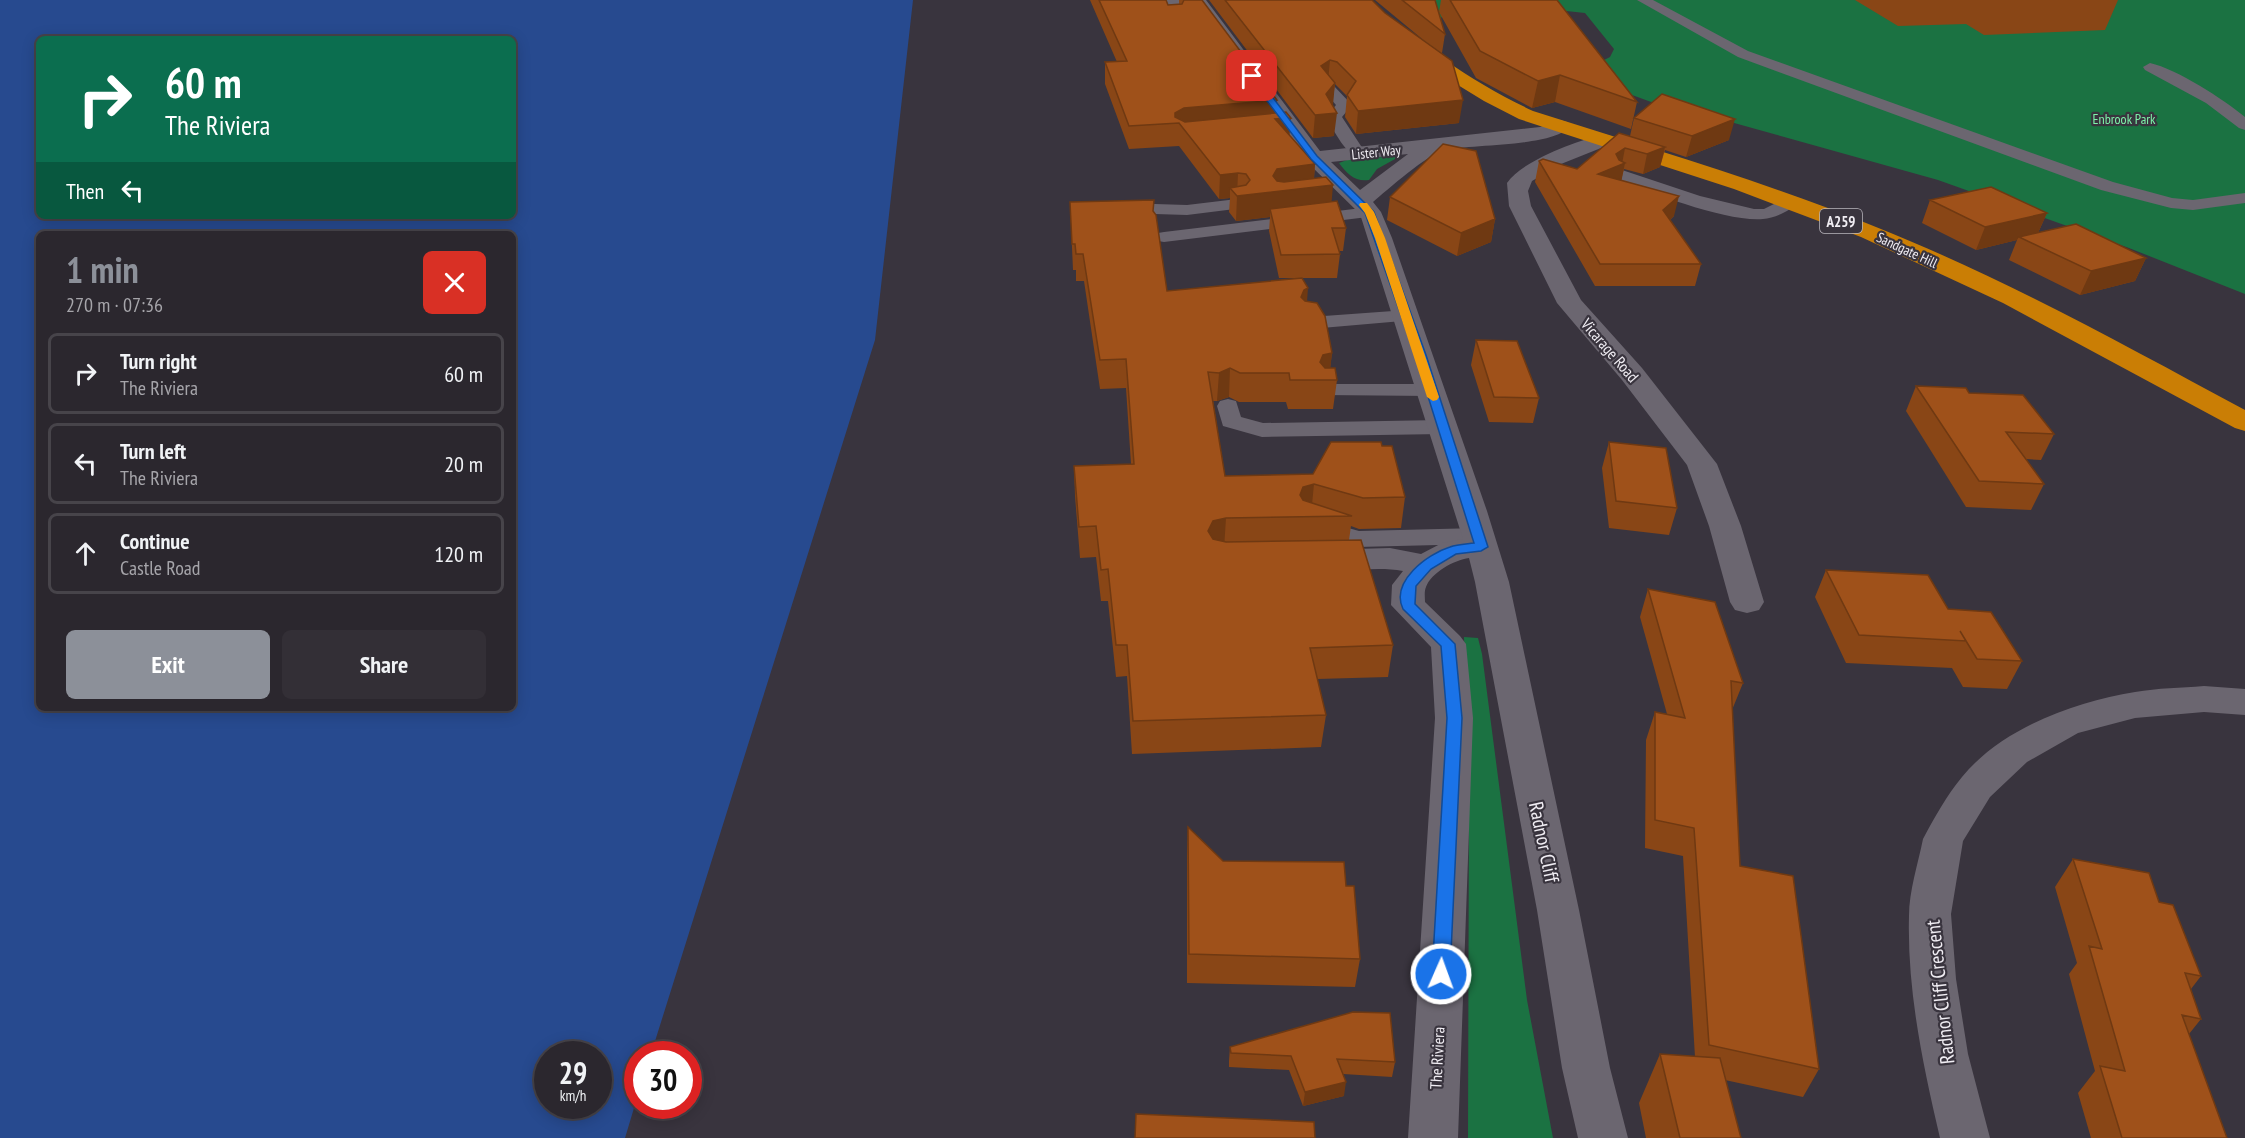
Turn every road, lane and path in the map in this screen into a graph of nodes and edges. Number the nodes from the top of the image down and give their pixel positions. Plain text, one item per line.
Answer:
1 (1180, 0) edge
2 (1198, 0) edge
3 (1361, 0) edge
4 (1643, 0) edge
5 (1174, 19) edge
6 (2150, 67) dead end
7 (1328, 87) edge
8 (2245, 125) edge
9 (1560, 126) junction
10 (1293, 129) junction
11 (1271, 130) edge
12 (1604, 140) junction
13 (1438, 145) junction
14 (1362, 154) junction
15 (1314, 158) junction
16 (1622, 175) edge
17 (1325, 194) edge
18 (2245, 198) edge
19 (1790, 201) junction
20 (1359, 202) junction
21 (1237, 204) edge
22 (1123, 208) edge
23 (1164, 237) dead end
24 (1407, 316) junction
25 (1310, 323) edge
26 (1330, 390) edge
27 (1431, 390) junction
28 (1228, 406) dead end
29 (2245, 422) edge
30 (1442, 427) junction
31 (1311, 524) edge
32 (1480, 541) junction
33 (1295, 560) edge
34 (1426, 566) junction
35 (1747, 602) dead end
36 (2245, 702) edge
37 (1434, 1138) edge
38 (1603, 1138) edge
39 (1965, 1138) edge

1 - 5 street
2 - 10 street
3 - 9 highway, Sandgate Hill / A259
4 - 18 lane
6 - 8 lane
7 - 14 lane
9 - 12 highway, Sandgate Hill / A259
9 - 13 street, Lister Way
10 - 11 lane
10 - 15 street
12 - 19 highway, Sandgate Hill / A259
12 - 35 street, Vicarage Road
13 - 14 street, Lister Way
13 - 20 street, Lister Way
14 - 15 street, Lister Way
15 - 20 street
16 - 19 lane
17 - 20 lane
19 - 29 highway, Sandgate Hill / A259
20 - 23 lane
20 - 24 street
21 - 22 lane
24 - 25 lane
24 - 27 street
26 - 27 lane
27 - 30 street
28 - 30 lane
30 - 32 street
31 - 32 lane
32 - 34 street, The Riviera
32 - 38 street, Radnor Cliff
33 - 34 street
34 - 37 street, The Riviera
36 - 39 street, Radnor Cliff Crescent

